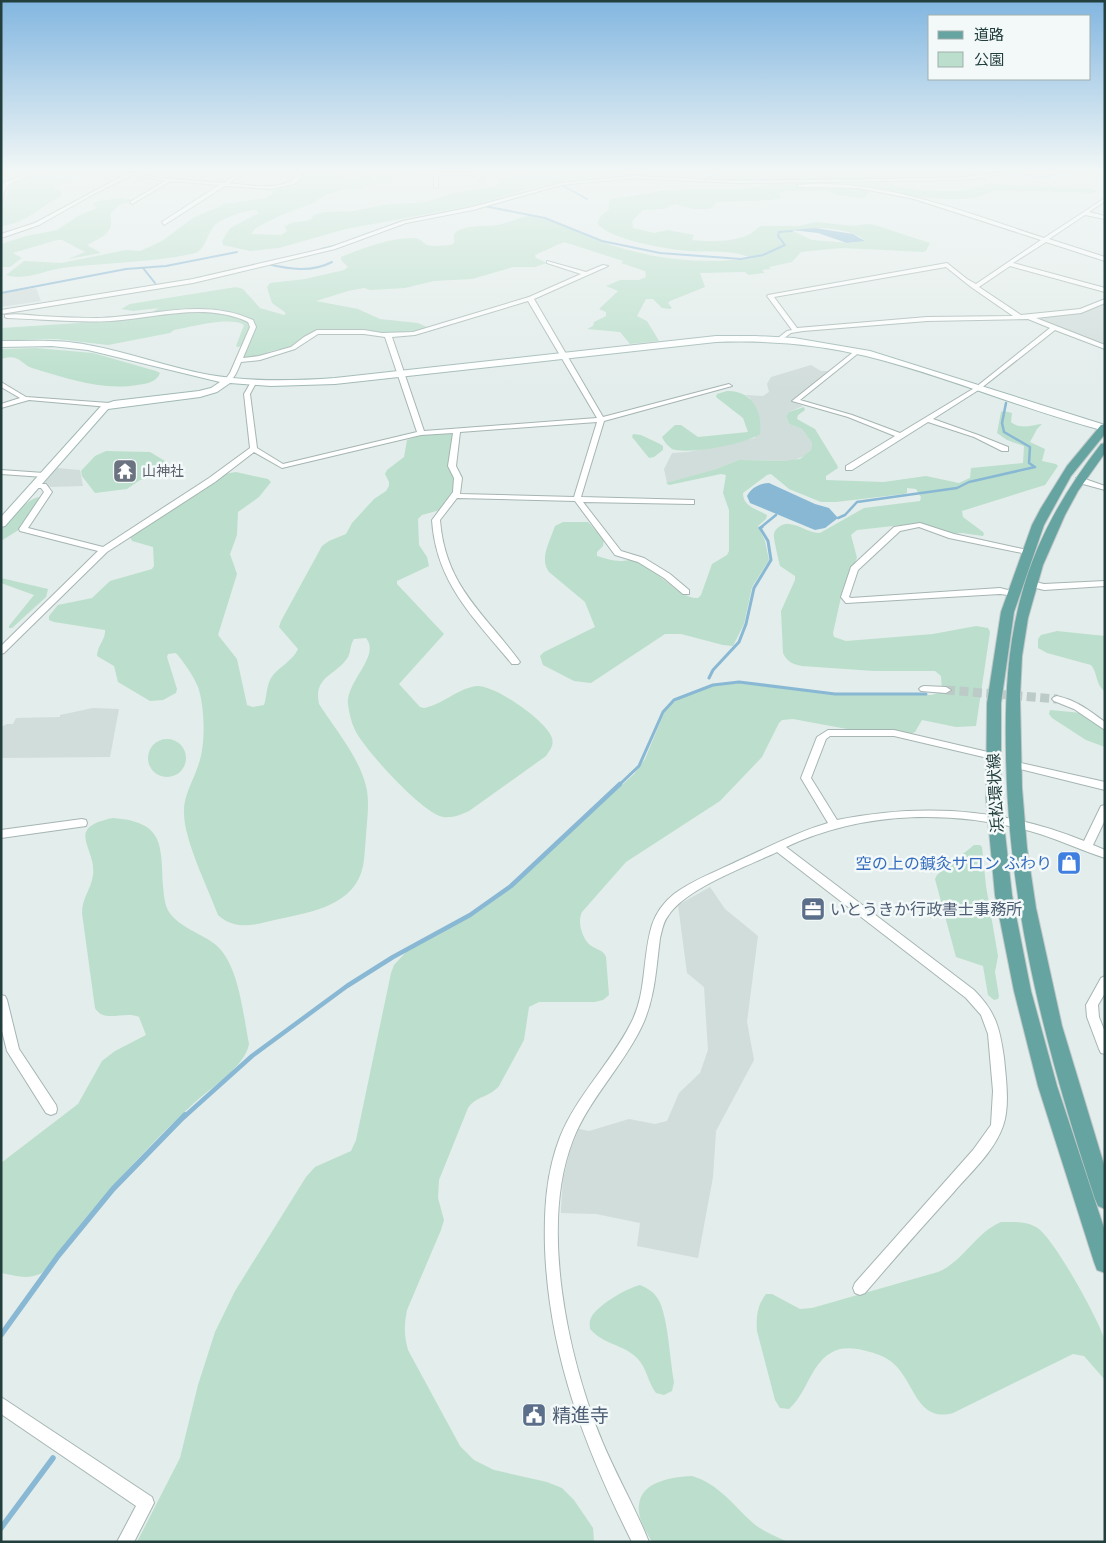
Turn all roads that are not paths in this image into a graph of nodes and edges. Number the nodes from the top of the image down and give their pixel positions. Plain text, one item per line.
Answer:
1 (341, 245) edge
2 (1037, 245) edge
3 (1061, 245) edge
4 (1105, 259) edge
5 (549, 262) dead end
6 (1009, 264) junction
7 (605, 266) dead end
8 (586, 274) junction
9 (973, 286) junction
10 (1105, 290) edge
11 (529, 299) junction
12 (1105, 301) edge
13 (1, 314) edge
14 (1020, 318) junction
15 (1029, 318) junction
16 (1054, 328) junction
17 (796, 330) junction
18 (388, 336) junction
19 (780, 339) junction
20 (1, 344) edge
21 (1105, 348) edge
22 (858, 351) junction
23 (564, 356) junction
24 (239, 360) junction
25 (401, 373) junction
26 (226, 381) junction
27 (253, 383) junction
28 (1, 384) edge
29 (729, 386) dead end
30 (978, 388) junction
31 (24, 398) junction
32 (109, 405) junction
33 (1, 406) edge
34 (601, 420) junction
35 (927, 420) junction
36 (1104, 428) edge
37 (457, 431) junction
38 (421, 433) junction
39 (901, 436) junction
40 (1105, 446) edge
41 (254, 449) junction
42 (1005, 449) dead end
43 (849, 468) dead end
44 (1, 472) edge
45 (44, 475) junction
46 (1079, 480) junction
47 (35, 486) junction
48 (1105, 488) edge
49 (455, 496) junction
50 (577, 499) junction
51 (691, 502) dead end
52 (1, 524) edge
53 (104, 550) junction
54 (1027, 552) junction
55 (1105, 583) edge
56 (1031, 584) junction
57 (686, 592) dead end
58 (1013, 594) junction
59 (1, 652) edge
60 (514, 662) dead end
61 (924, 689) dead end
62 (946, 690) tunnel mouth
63 (1057, 700) tunnel mouth
64 (1105, 727) edge
65 (992, 756) junction
66 (1012, 764) junction
67 (1105, 786) edge
68 (1105, 809) edge
69 (995, 819) junction
70 (82, 823) dead end
71 (1016, 823) junction
72 (834, 824) junction
73 (1, 834) edge
74 (1087, 846) junction
75 (778, 847) junction
76 (1105, 854) edge
77 (1105, 981) edge
78 (1, 1000) edge
79 (1105, 1049) edge
80 (51, 1109) dead end
81 (1105, 1199) edge
82 (1105, 1262) edge
83 (860, 1288) dead end
84 (1, 1405) edge
85 (125, 1542) edge
86 (641, 1542) edge

1 - 13 street
2 - 6 street
3 - 4 street
5 - 8 street
6 - 9 street
6 - 10 street
7 - 8 street
8 - 11 street
9 - 14 street
9 - 17 street
11 - 18 street
11 - 23 street
12 - 15 street
13 - 24 street
14 - 15 street
14 - 17 street
15 - 16 street
16 - 21 street
16 - 30 street
17 - 19 street
18 - 24 street
18 - 25 street
19 - 22 street
19 - 23 street
20 - 26 street
22 - 30 street
22 - 39 street
23 - 25 street
23 - 34 street
24 - 26 street
25 - 27 street
25 - 38 street
26 - 27 street
26 - 32 street
27 - 41 street
28 - 31 street
29 - 34 street
30 - 35 street
30 - 36 street
31 - 32 street
31 - 33 street
32 - 45 street
34 - 37 street
34 - 50 street
35 - 39 street
35 - 42 street
36 - 54 main road, 浜松環状線
37 - 38 street
37 - 49 street
38 - 41 street
39 - 43 street
40 - 46 main road, 浜松環状線
41 - 53 street
44 - 45 street
45 - 47 street
46 - 48 street
46 - 56 main road, 浜松環状線
47 - 52 street
47 - 53 street
49 - 50 street
49 - 60 street
50 - 51 street
50 - 57 street
53 - 59 street
54 - 58 main road, 浜松環状線
54 - 58 street
55 - 56 street
56 - 66 main road, 浜松環状線
58 - 65 main road, 浜松環状線
61 - 62 street
63 - 64 street
65 - 69 main road, 浜松環状線
65 - 72 street
66 - 67 street
66 - 71 main road, 浜松環状線
68 - 74 street
69 - 71 street
69 - 72 street
69 - 82 main road, 浜松環状線
70 - 73 street
71 - 74 street
71 - 81 main road, 浜松環状線
72 - 75 street
74 - 76 street
75 - 83 street
75 - 86 street
77 - 79 street
78 - 80 street
84 - 85 street

